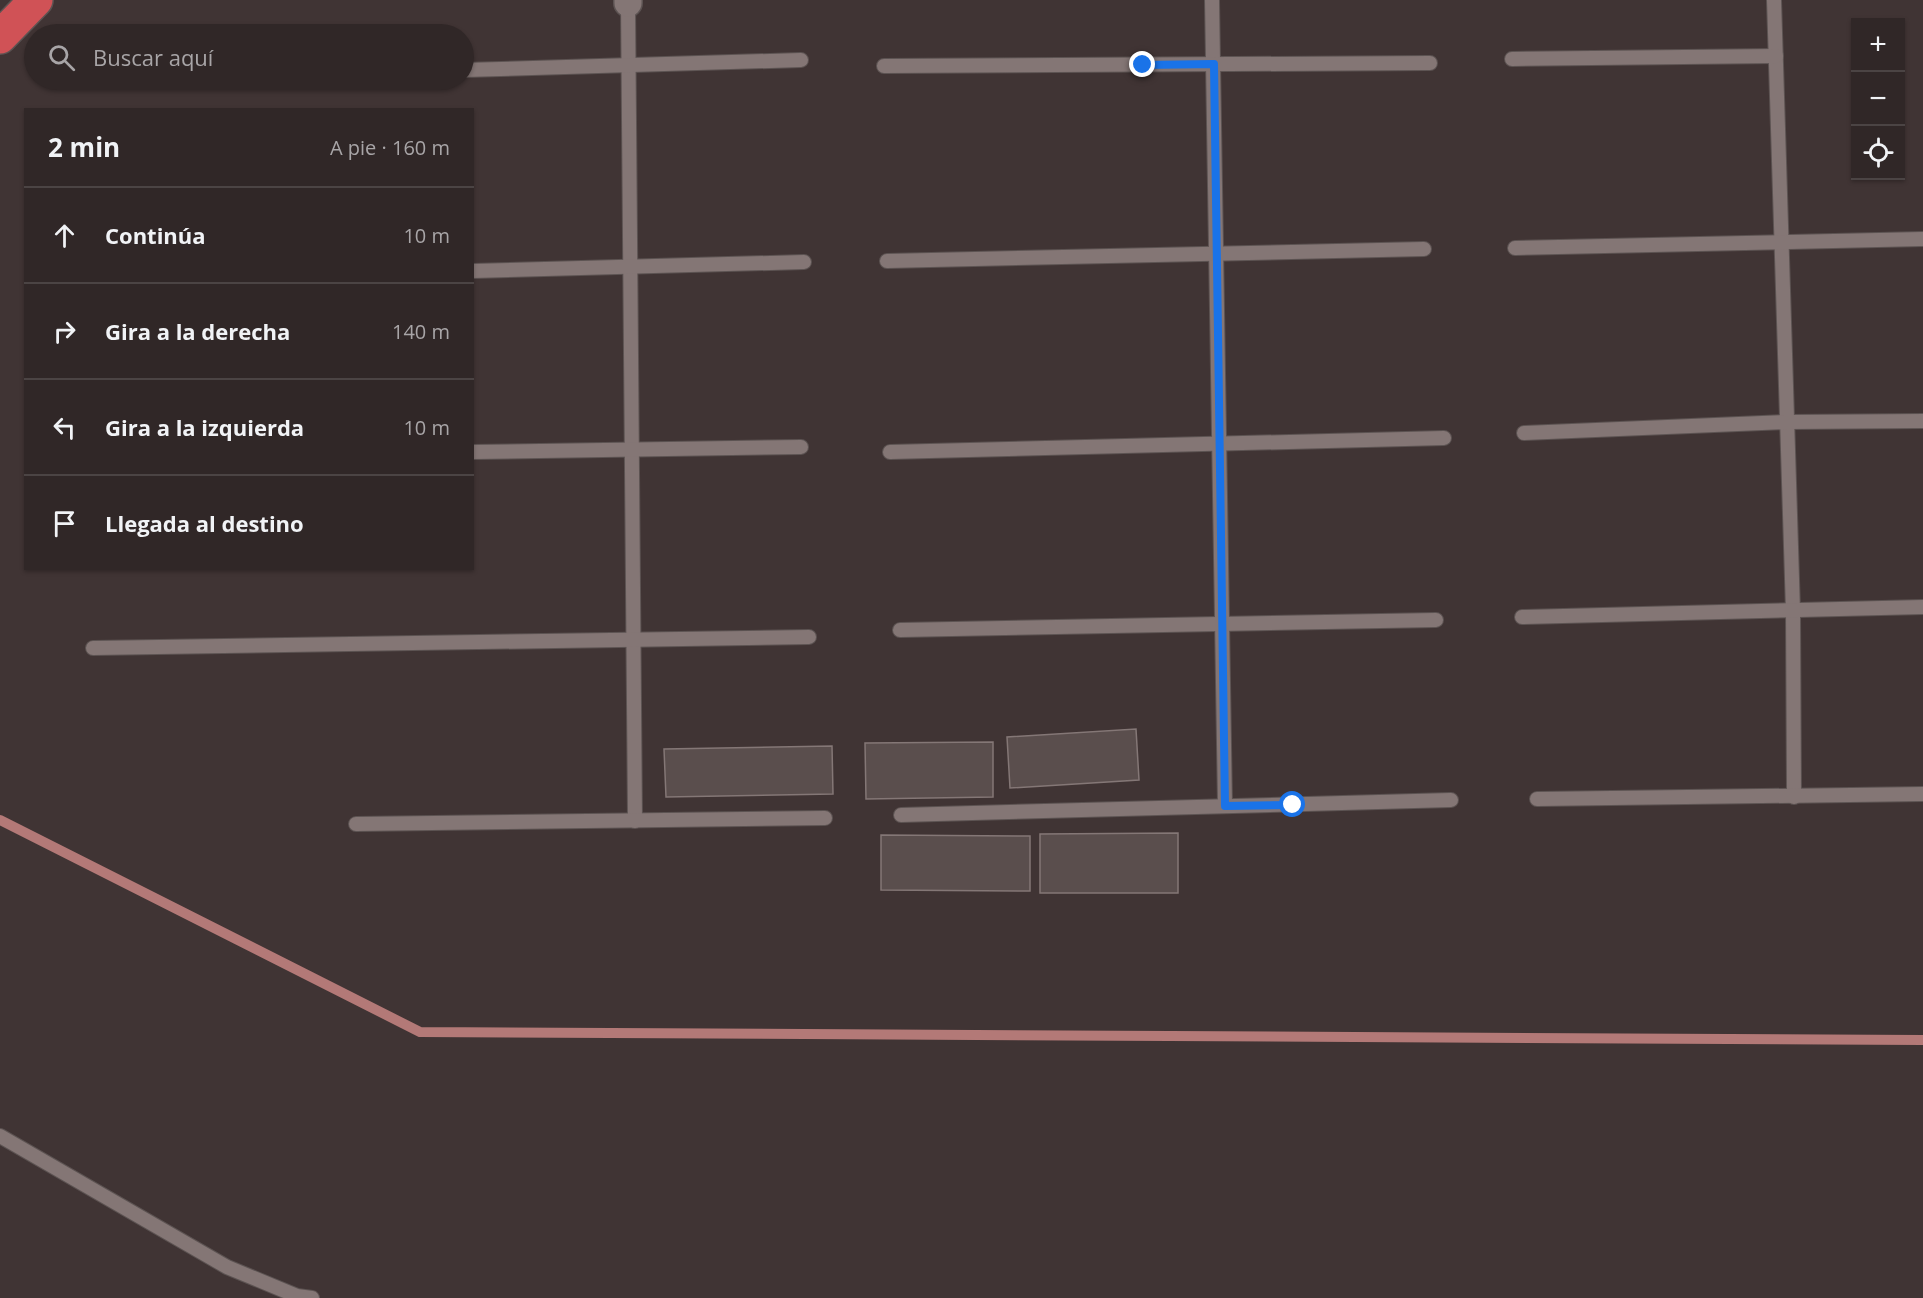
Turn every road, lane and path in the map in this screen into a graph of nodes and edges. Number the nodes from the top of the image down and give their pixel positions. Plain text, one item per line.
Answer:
1 (36, 0) edge
2 (1212, 0) edge
3 (1774, 0) edge
4 (628, 1) edge
5 (0, 38) edge
6 (1776, 56) junction
7 (1512, 58) dead end
8 (801, 60) dead end
9 (1430, 63) dead end
10 (1214, 64) junction
11 (628, 65) junction
12 (884, 66) dead end
13 (474, 70) edge
14 (1923, 239) edge
15 (1783, 241) junction
16 (1515, 248) dead end
17 (1424, 249) dead end
18 (1216, 254) junction
19 (887, 261) dead end
20 (804, 262) dead end
21 (630, 267) junction
22 (474, 271) edge
23 (1923, 421) edge
24 (1787, 422) junction
25 (1524, 433) dead end
26 (1444, 438) dead end
27 (1219, 443) junction
28 (801, 447) dead end
29 (631, 450) junction
30 (474, 452) edge
31 (890, 452) dead end
32 (1923, 607) edge
33 (1793, 611) junction
34 (1522, 617) dead end
35 (1436, 620) dead end
36 (1222, 624) junction
37 (900, 630) dead end
38 (809, 637) dead end
39 (633, 639) junction
40 (93, 648) dead end
41 (1923, 794) edge
42 (1794, 797) junction
43 (1536, 799) dead end
44 (1451, 800) dead end
45 (1225, 806) junction
46 (901, 815) dead end
47 (825, 818) dead end
48 (635, 821) junction
49 (356, 824) dead end
50 (0, 1136) edge
51 (312, 1298) edge

1 - 5 highway
2 - 10 lane
3 - 6 lane
4 - 11 lane
6 - 7 lane
6 - 15 lane
8 - 11 lane
9 - 10 lane
10 - 12 lane
10 - 18 lane
11 - 13 lane
11 - 21 lane
14 - 15 lane
15 - 16 lane
15 - 24 lane
17 - 18 lane
18 - 19 lane
18 - 27 lane
20 - 21 lane
21 - 22 lane
21 - 29 lane
23 - 24 lane
24 - 25 lane
24 - 33 lane
26 - 27 lane
27 - 31 lane
27 - 36 lane
28 - 29 lane
29 - 30 lane
29 - 39 lane
32 - 33 lane
33 - 34 lane
33 - 42 lane
35 - 36 lane
36 - 37 lane
36 - 45 lane
38 - 39 lane
39 - 40 lane
39 - 48 lane
41 - 42 lane
42 - 43 lane
44 - 45 lane
45 - 46 lane
47 - 48 lane
48 - 49 lane
50 - 51 lane

